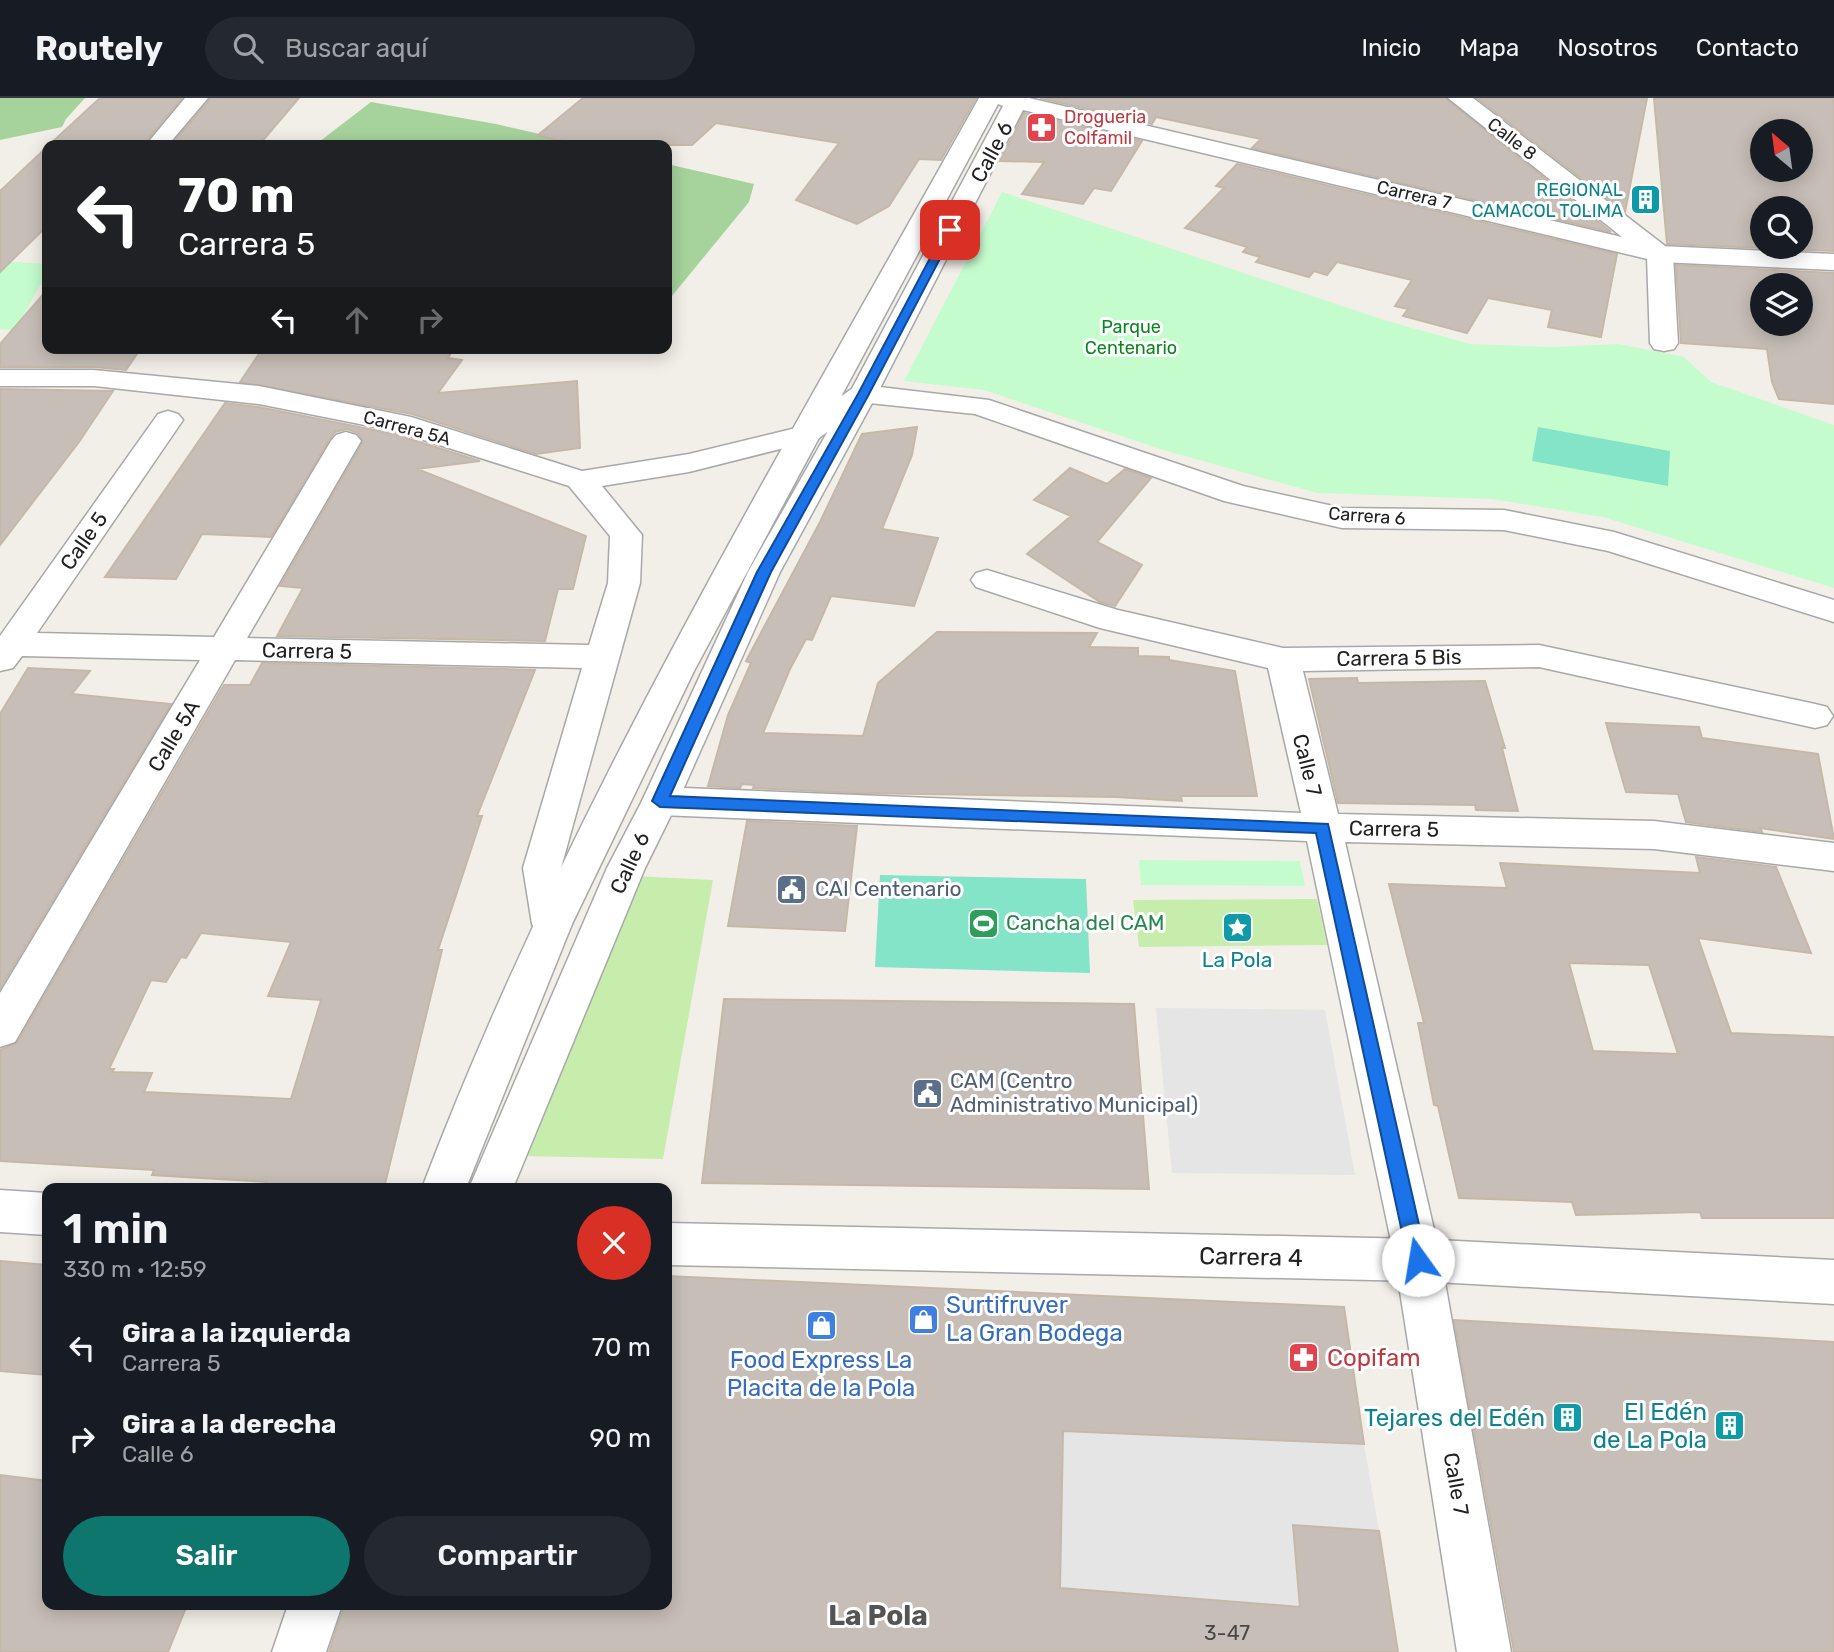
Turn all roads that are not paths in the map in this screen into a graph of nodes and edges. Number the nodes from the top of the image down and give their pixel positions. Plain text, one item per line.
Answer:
1 (197, 98) edge
2 (1459, 98) edge
3 (1006, 99) edge
4 (160, 140) edge
5 (1660, 254) junction
6 (1834, 262) edge
7 (1664, 343) dead end
8 (0, 378) edge
9 (863, 394) junction
10 (168, 420) dead end
11 (806, 434) junction
12 (346, 441) dead end
13 (580, 480) junction
14 (986, 580) dead end
15 (1834, 611) edge
16 (226, 650) junction
17 (6, 653) edge
18 (601, 657) junction
19 (1283, 660) junction
20 (1815, 716) dead end
21 (660, 801) junction
22 (1323, 828) junction
23 (1834, 857) edge
24 (552, 924) junction
25 (0, 1030) edge
26 (446, 1183) edge
27 (493, 1183) edge
28 (0, 1211) edge
29 (42, 1214) edge
30 (672, 1244) edge
31 (1418, 1260) junction
32 (1834, 1282) edge
33 (313, 1610) edge
34 (299, 1652) edge
35 (1485, 1652) edge

1 - 4 street
2 - 5 street, Calle 8
3 - 5 street, Carrera 7
3 - 9 street, Calle 6
3 - 11 street, Calle 6
5 - 6 street, Carrera 7
5 - 7 street
8 - 13 street, Carrera 5A
9 - 11 street
9 - 15 street, Carrera 6
9 - 21 street, Calle 6
10 - 17 street, Calle 5
11 - 13 street, Carrera 5A
11 - 24 street, Calle 6
12 - 16 street, Calle 5A
13 - 18 street
14 - 19 street, Carrera 5 Bis
16 - 17 street, Carrera 5
16 - 18 street, Carrera 5
16 - 25 street, Calle 5A
18 - 24 street
19 - 20 street, Carrera 5 Bis
19 - 22 street, Calle 7
21 - 22 street, Carrera 5
21 - 27 street, Calle 6
22 - 23 street, Carrera 5
22 - 31 street, Calle 7
24 - 26 street, Calle 6
28 - 29 street
30 - 31 street, Carrera 4
31 - 32 street, Carrera 4
31 - 35 street, Calle 7
33 - 34 street

